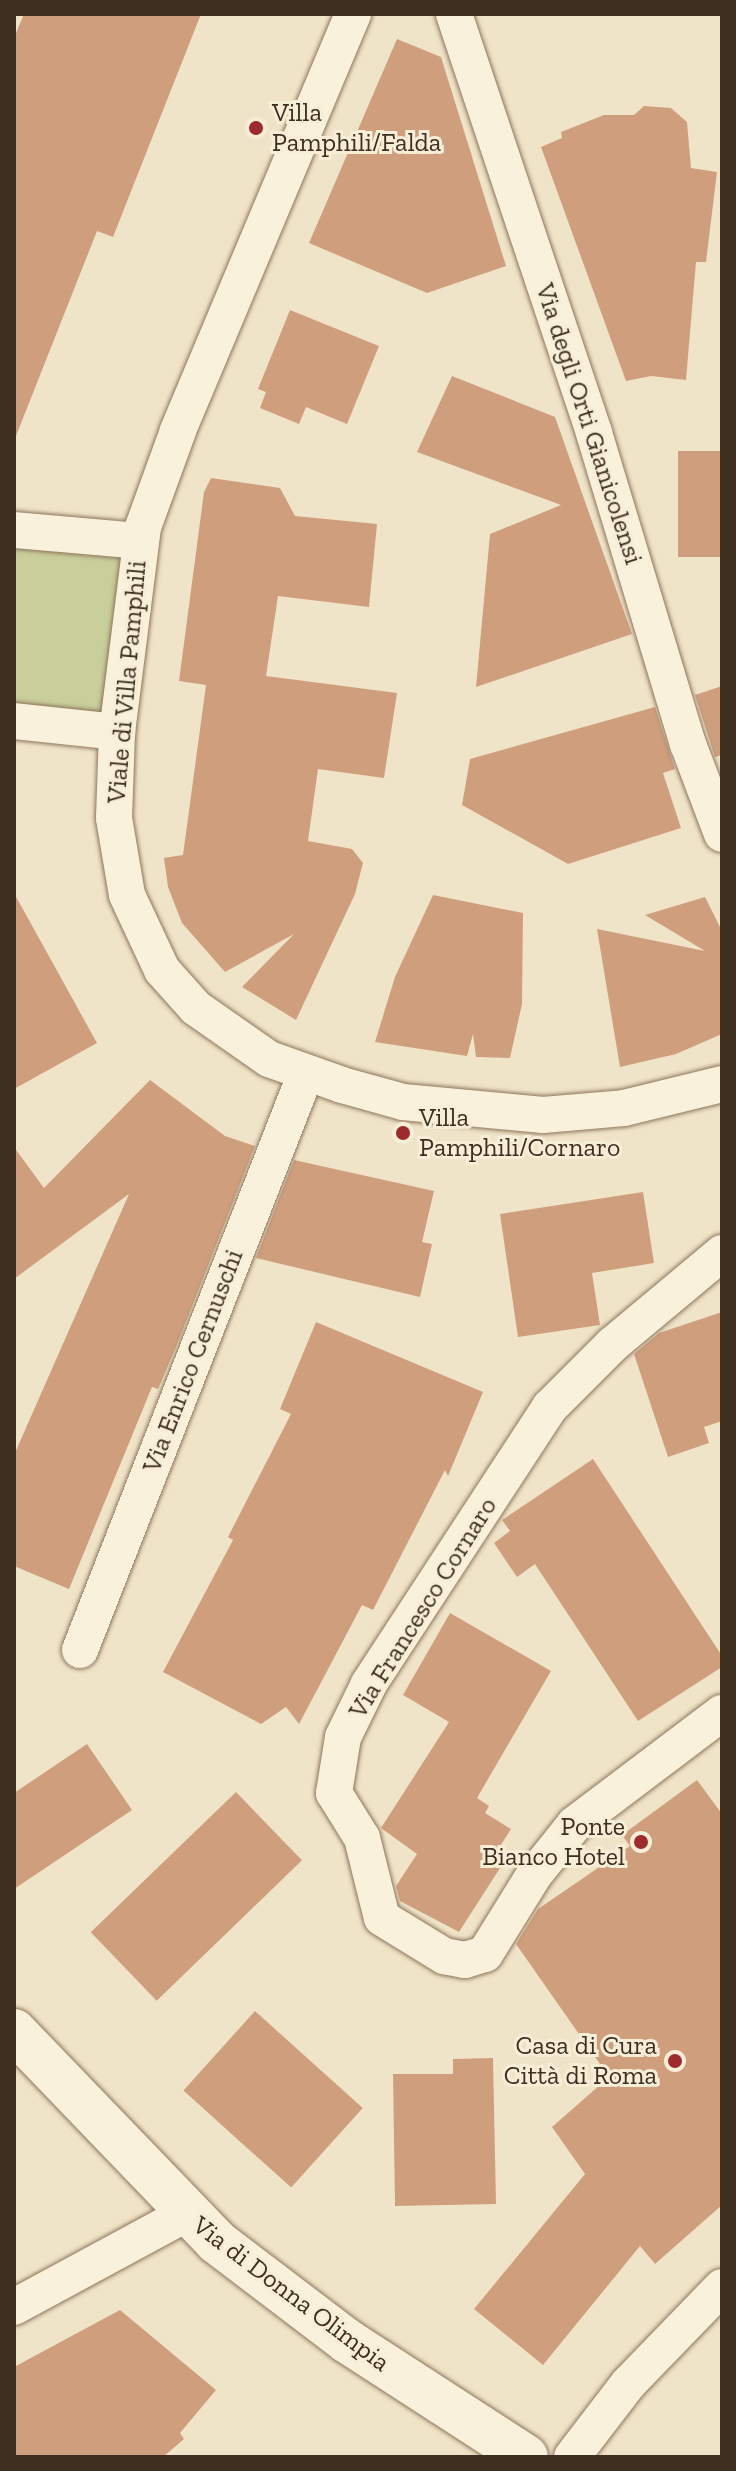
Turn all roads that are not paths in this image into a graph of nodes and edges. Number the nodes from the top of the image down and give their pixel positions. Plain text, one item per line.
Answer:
1 (353, 14) edge
2 (454, 14) edge
3 (14, 530) edge
4 (141, 541) junction
5 (14, 721) edge
6 (117, 732) junction
7 (722, 834) edge
8 (306, 1073) junction
9 (722, 1084) edge
10 (722, 1253) edge
11 (80, 1650) dead end
12 (722, 1713) edge
13 (14, 2031) edge
14 (186, 2214) junction
15 (722, 2287) edge
16 (14, 2307) edge
17 (526, 2457) edge
18 (572, 2457) edge

1 - 4 street, Viale di Villa Pamphili
2 - 7 street, Via degli Orti Gianicolensi
3 - 4 street
4 - 6 street, Viale di Villa Pamphili
5 - 6 street
6 - 8 street, Viale di Villa Pamphili
8 - 9 street, Viale di Villa Pamphili
8 - 11 street, Via Enrico Cernuschi
10 - 12 street, Via Francesco Cornaro
13 - 14 street, Via di Donna Olimpia
14 - 16 street
14 - 17 street, Via di Donna Olimpia
15 - 18 street

